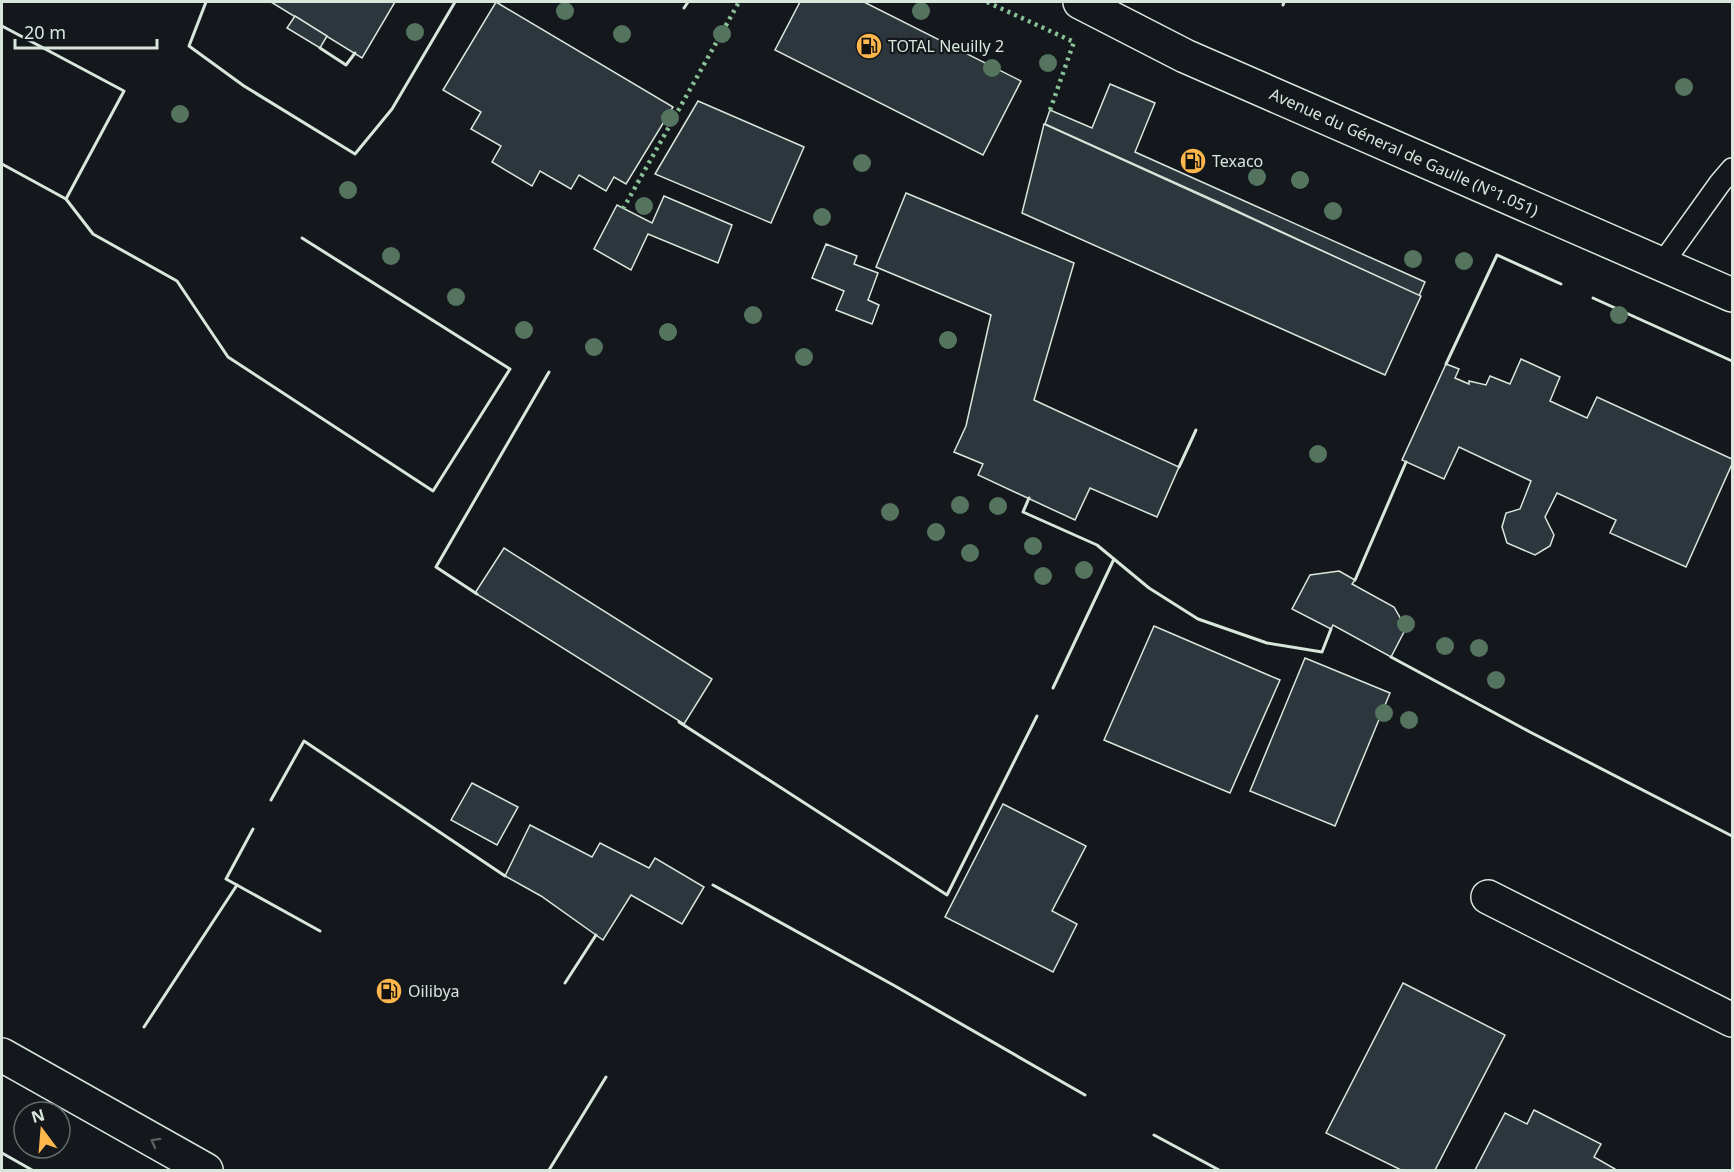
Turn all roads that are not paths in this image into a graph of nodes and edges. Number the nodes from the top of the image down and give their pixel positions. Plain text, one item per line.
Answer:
1 (1080, 2) edge
2 (1732, 169) edge
3 (1662, 264) junction
4 (1732, 295) edge
5 (1488, 897) dead end
6 (1732, 1020) edge
7 (2, 1055) edge
8 (206, 1170) edge

1 - 3 main road, Avenue du Géneral de Gaulle (N°1.051)
2 - 3 lane
3 - 4 main road, Avenue du Géneral de Gaulle (N°1.051)
5 - 6 main road
8 -> 7 main road

